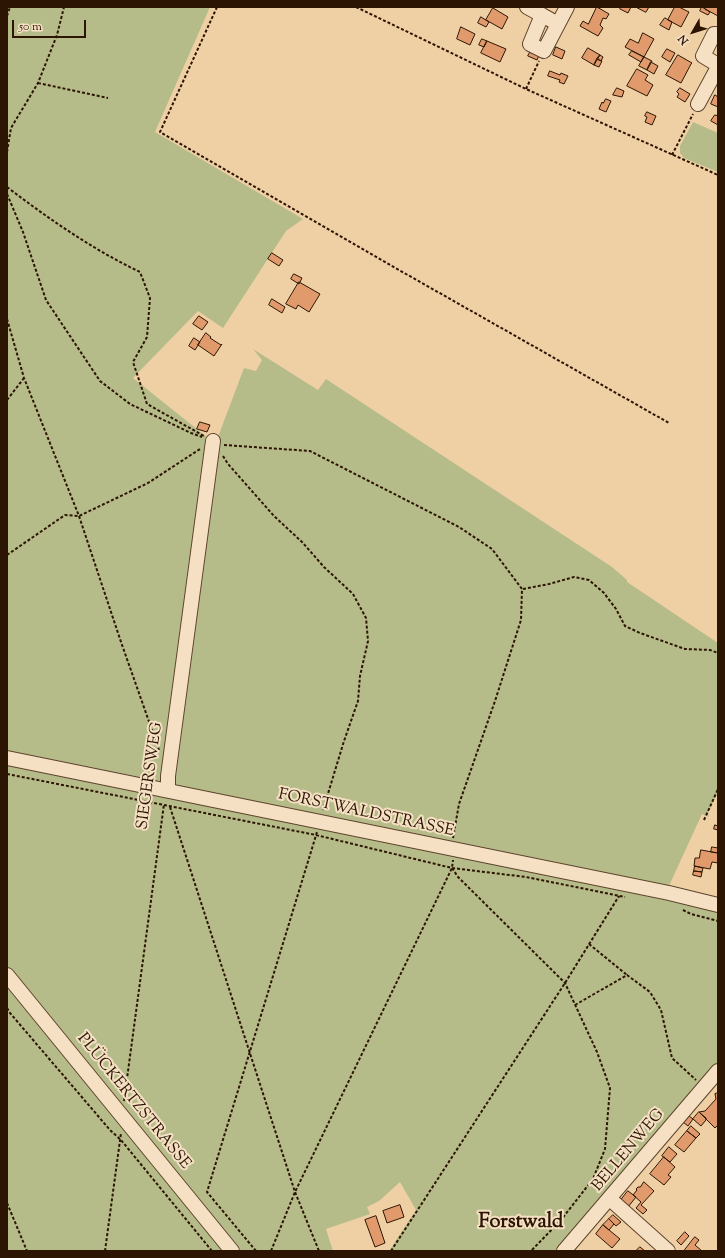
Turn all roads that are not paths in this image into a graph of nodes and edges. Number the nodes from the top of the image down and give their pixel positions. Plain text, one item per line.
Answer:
1 (527, 7) edge
2 (566, 7) edge
3 (542, 15) junction
4 (558, 24) junction
5 (718, 34) edge
6 (718, 66) edge
7 (698, 104) road end
8 (213, 440) road end
9 (7, 758) edge
10 (168, 790) junction
11 (718, 905) edge
12 (7, 975) edge
13 (718, 1071) edge
14 (610, 1200) junction
15 (232, 1251) edge
16 (564, 1251) edge
17 (668, 1251) edge

1 - 3 street
2 - 4 street
3 - 4 street
3 - 4 street
5 - 6 street
6 - 7 street
8 - 10 street, SIEGERSWEG
9 - 10 street, FORSTWALDSTRASSE
10 - 11 street, FORSTWALDSTRASSE
12 - 15 street, PLÜCKERTZSTRASSE
13 - 14 street, BELLENWEG
14 - 16 street, BELLENWEG
14 - 17 street

